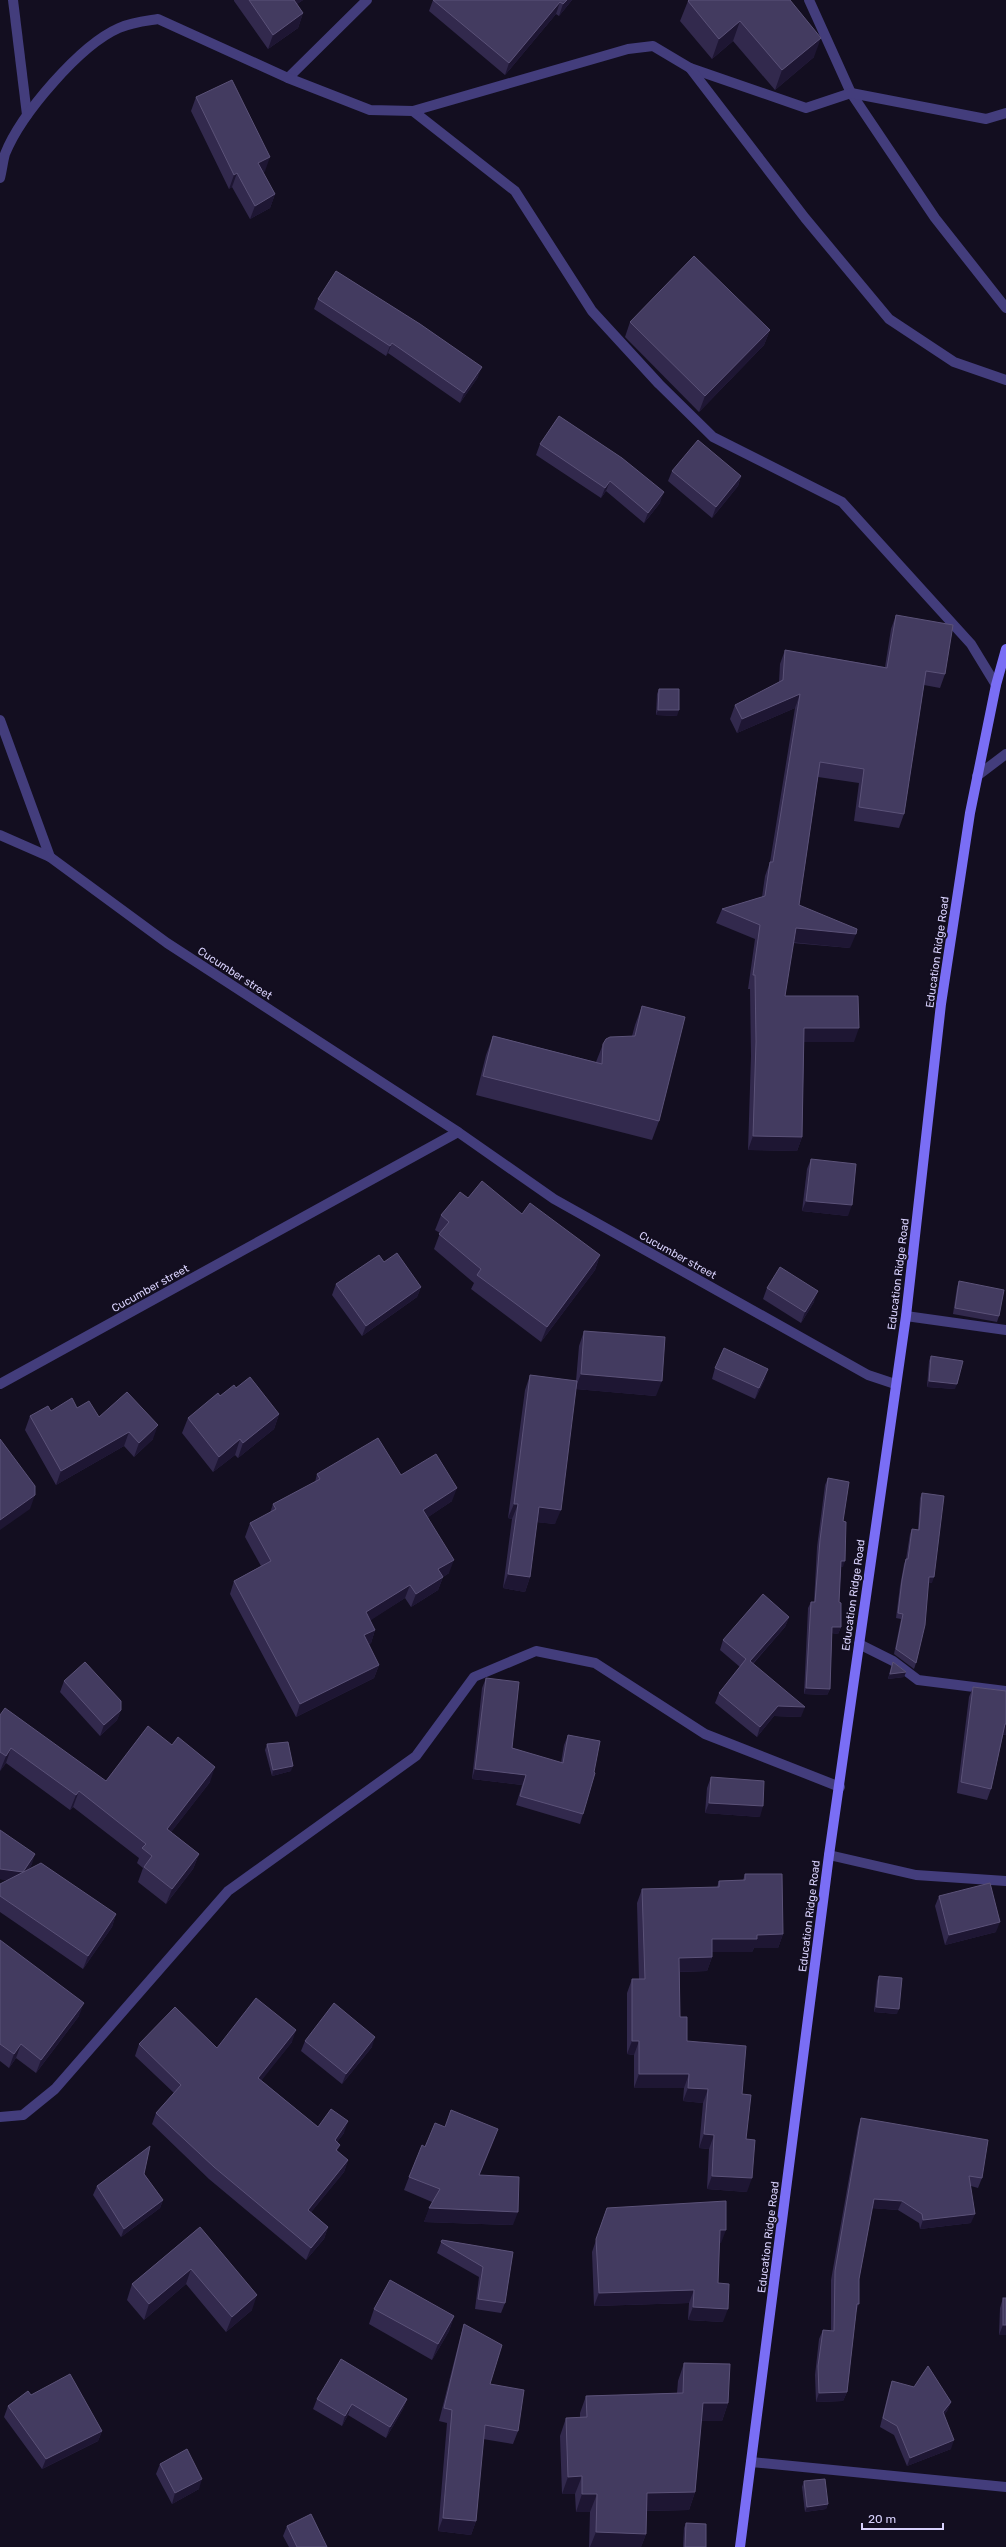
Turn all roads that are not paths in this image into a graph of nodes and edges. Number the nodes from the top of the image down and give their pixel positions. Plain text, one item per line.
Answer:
1 (13, 0) edge
2 (367, 0) edge
3 (809, 0) edge
4 (690, 68) junction
5 (288, 78) junction
6 (851, 93) junction
7 (413, 111) junction
8 (1006, 113) edge
9 (27, 114) junction
10 (0, 178) edge
11 (1006, 308) edge
12 (1006, 380) edge
13 (1006, 649) edge
14 (996, 685) junction
15 (0, 720) edge
16 (1006, 754) edge
17 (977, 776) junction
18 (0, 835) edge
19 (50, 857) junction
20 (458, 1132) junction
21 (906, 1316) junction
22 (1006, 1330) edge
23 (0, 1384) edge
24 (895, 1384) junction
25 (859, 1644) junction
26 (1006, 1691) edge
27 (840, 1787) junction
28 (829, 1855) junction
29 (1006, 1880) edge
30 (0, 2117) edge
31 (751, 2462) junction
32 (1006, 2487) edge
33 (740, 2547) edge

1 - 9 street
2 - 5 street
3 - 6 street
4 - 6 street
4 - 7 street
4 - 12 street
5 - 7 street
5 - 9 street
6 - 8 street
6 - 11 street
7 - 14 street
9 - 10 street
13 - 14 main road, Education Ridge Road
14 - 17 main road, Education Ridge Road
15 - 19 street
16 - 17 street
17 - 21 main road, Education Ridge Road
18 - 19 street, Cucumber street
19 - 20 street, Cucumber street
20 - 23 street, Cucumber street
20 - 24 street, Cucumber street
21 - 22 street
21 - 24 main road, Education Ridge Road
24 - 25 main road, Education Ridge Road
25 - 26 street
25 - 27 main road, Education Ridge Road
27 - 28 main road, Education Ridge Road
27 - 30 street
28 - 29 street
28 - 31 main road, Education Ridge Road
31 - 32 street
31 - 33 main road, Education Ridge Road

